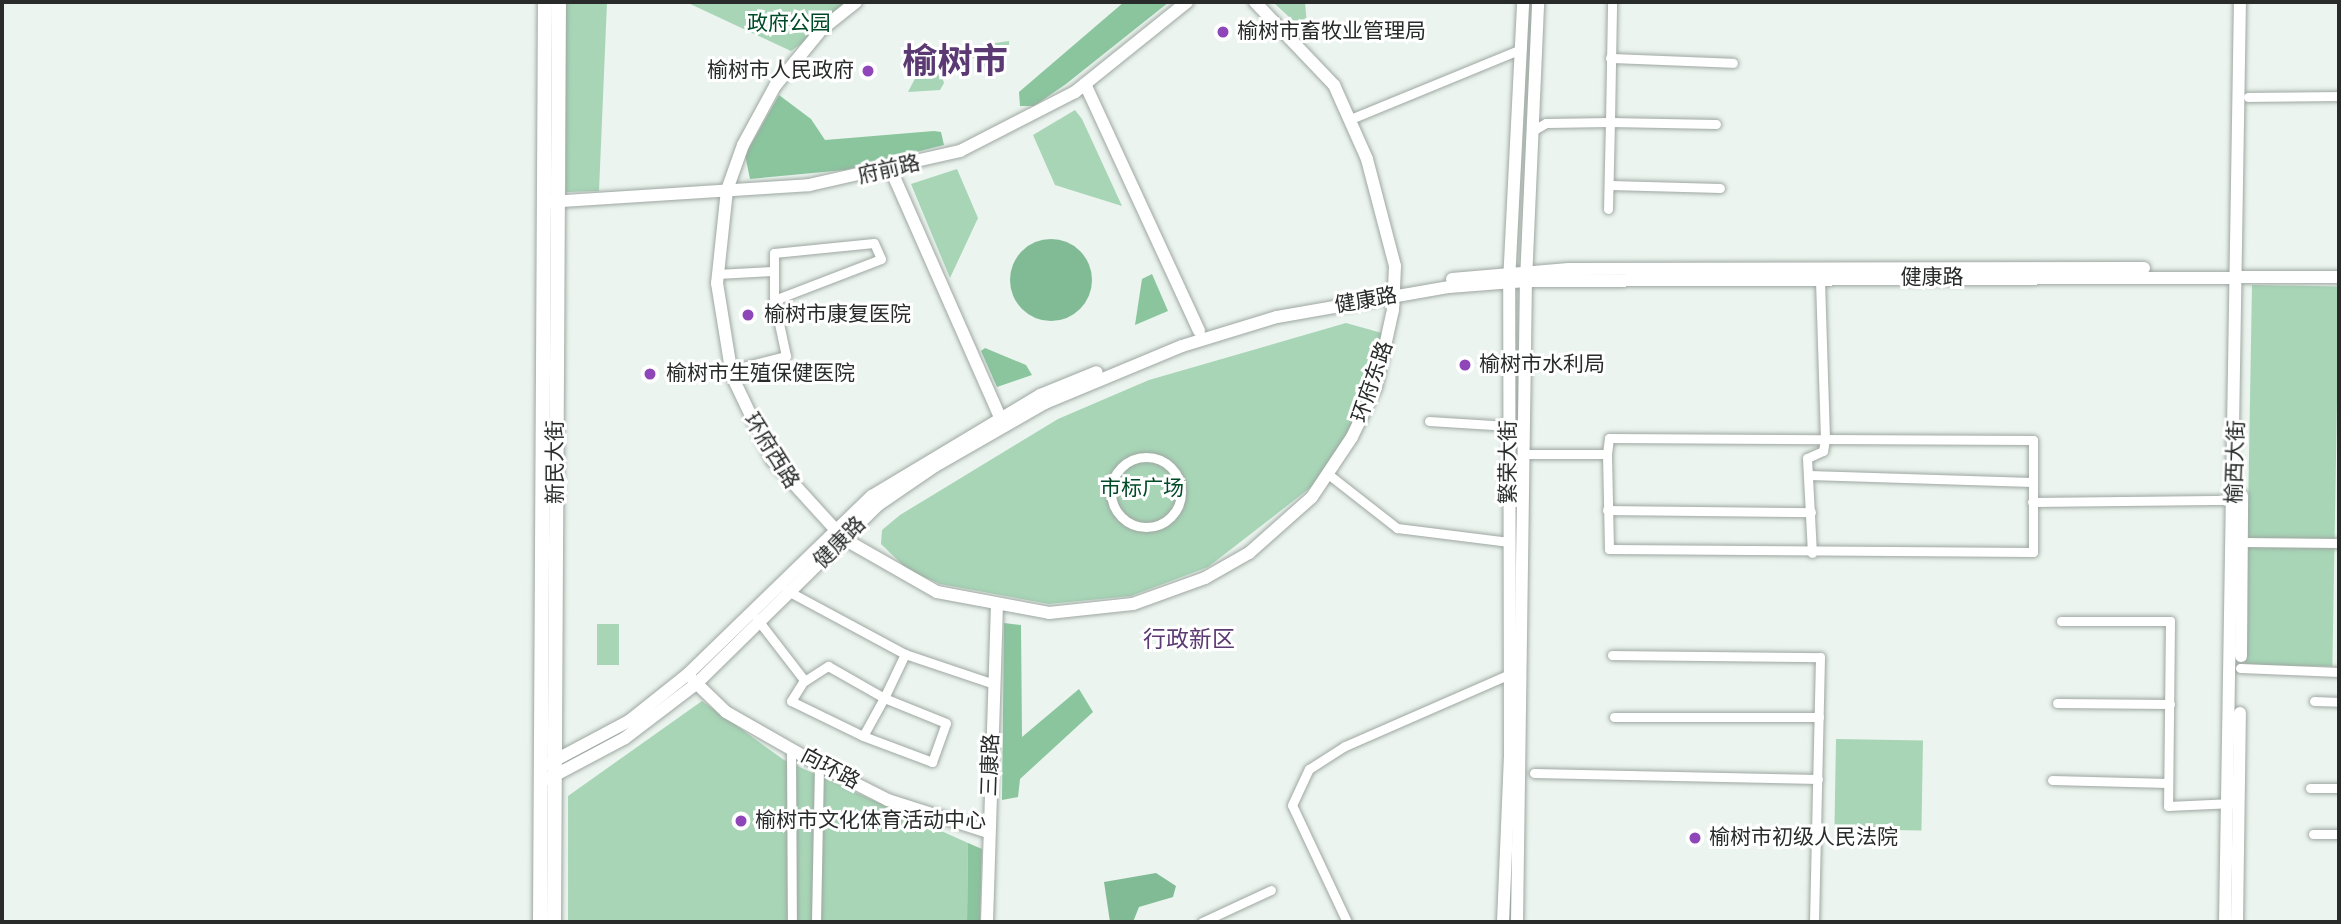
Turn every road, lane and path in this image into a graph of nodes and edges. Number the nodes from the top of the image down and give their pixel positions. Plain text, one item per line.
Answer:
1 (545, 2) edge
2 (559, 2) edge
3 (856, 2) edge
4 (1187, 2) edge
5 (1255, 2) edge
6 (1523, 2) edge
7 (1538, 2) edge
8 (1612, 2) edge
9 (2240, 2) edge
10 (2249, 2) edge
11 (1521, 49) junction
12 (1610, 58) junction
13 (1732, 63) dead end
14 (1085, 84) junction
15 (2339, 96) edge
16 (2248, 97) junction
17 (1353, 118) junction
18 (1610, 122) junction
19 (1716, 124) dead end
20 (1532, 131) junction
21 (891, 170) junction
22 (1610, 186) junction
23 (1720, 188) dead end
24 (727, 190) junction
25 (551, 202) junction
26 (1608, 209) dead end
27 (2339, 270) edge
28 (772, 271) junction
29 (2242, 273) junction
30 (717, 274) junction
31 (1527, 276) junction
32 (1509, 277) junction
33 (2339, 277) edge
34 (1820, 279) junction
35 (1394, 292) junction
36 (774, 300) junction
37 (1199, 331) junction
38 (730, 370) junction
39 (1000, 417) junction
40 (1429, 421) dead end
41 (1509, 426) junction
42 (1825, 439) junction
43 (1526, 454) junction
44 (1607, 454) junction
45 (1328, 474) junction
46 (1809, 475) junction
47 (2032, 482) junction
48 (2238, 500) junction
49 (2032, 502) junction
50 (1114, 508) joint
51 (1607, 510) junction
52 (1811, 512) junction
53 (839, 535) junction
54 (1509, 542) junction
55 (2243, 542) junction
56 (2339, 543) edge
57 (1812, 553) junction
58 (784, 589) junction
59 (1174, 592) joint
60 (997, 608) junction
61 (755, 617) junction
62 (2061, 621) dead end
63 (905, 654) junction
64 (1612, 655) dead end
65 (2241, 667) junction
66 (2339, 672) edge
67 (1510, 674) junction
68 (692, 679) junction
69 (805, 681) junction
70 (994, 684) junction
71 (884, 698) junction
72 (2314, 701) dead end
73 (2339, 702) edge
74 (2057, 703) dead end
75 (2170, 704) junction
76 (1614, 717) dead end
77 (1819, 718) junction
78 (863, 736) junction
79 (791, 748) junction
80 (819, 765) junction
81 (548, 772) junction
82 (1534, 773) dead end
83 (1818, 779) junction
84 (2052, 780) dead end
85 (2168, 783) junction
86 (2310, 788) dead end
87 (2339, 788) edge
88 (2234, 803) junction
89 (988, 832) junction
90 (2313, 834) dead end
91 (2339, 834) edge
92 (1271, 890) dead end
93 (540, 922) edge
94 (554, 922) edge
95 (792, 922) edge
96 (816, 922) edge
97 (987, 922) edge
98 (1202, 922) edge
99 (1347, 922) edge
100 (1503, 922) edge
101 (1517, 922) edge
102 (1814, 922) edge
103 (2225, 922) edge
104 (2237, 922) edge

1 - 25 main road, 新民大街
2 - 25 main road, 新民大街
3 - 24 main road, 环府西路
4 - 14 main road, 府前路
5 - 17 main road, 环府东路
6 - 11 main road, 繁荣大街
7 - 20 main road, 繁荣大街
8 - 12 street
9 - 29 main road, 榆西大街
10 - 16 main road, 榆西大街
11 - 17 street
11 - 32 main road, 繁荣大街
12 - 13 street
12 - 18 street
14 - 21 main road, 府前路
14 - 37 main road
15 - 16 street
16 - 29 main road, 榆西大街
17 - 35 main road, 环府东路
18 - 19 street
18 - 20 street
18 - 22 street
20 - 31 main road, 繁荣大街
21 - 24 main road, 府前路
21 - 39 main road
22 - 23 street
22 - 26 street
24 - 25 main road, 府前路
24 - 30 main road, 环府西路
25 - 81 main road, 新民大街
27 - 29 main road, 健康路
28 - 30 street
28 - 36 street
28 - 36 street
29 - 31 main road, 健康路
29 - 33 main road, 健康路
29 - 34 main road, 健康路
29 - 48 main road, 榆西大街
30 - 38 main road, 环府西路
31 - 32 main road, 健康路
31 - 34 main road, 健康路
31 - 43 main road, 繁荣大街
32 - 35 main road, 健康路
32 - 41 main road, 繁荣大街
34 - 42 street
35 - 37 main road, 健康路
35 - 45 main road, 环府东路
35 - 53 main road, 健康路
36 - 38 street
37 - 39 main road, 健康路
38 - 53 main road, 环府西路
39 - 53 main road, 健康路
40 - 41 street
41 - 54 main road, 繁荣大街
42 - 44 street
42 - 46 street
42 - 47 street
43 - 44 street
43 - 101 main road, 繁荣大街
44 - 51 street
45 - 54 street
45 - 59 main road, 环府东路
46 - 47 street
46 - 52 street
47 - 49 street
48 - 49 street
48 - 55 main road, 榆西大街
48 - 88 main road, 榆西大街
49 - 57 street
50 - 50 street
51 - 52 street
51 - 57 street
52 - 57 street
53 - 58 main road, 健康路
53 - 60 main road, 环府西路
54 - 67 main road, 繁荣大街
55 - 56 street
55 - 65 main road, 榆西大街
58 - 61 main road, 健康路
58 - 63 street
59 - 60 main road, 环府西路
60 - 70 main road, 三康路
61 - 68 main road, 健康路
61 - 69 street
62 - 75 street
63 - 70 street
63 - 71 street
64 - 77 street
65 - 66 street
65 - 88 main road, 榆西大街
67 - 99 street
67 - 100 main road, 繁荣大街
68 - 79 main road, 向环路
68 - 81 main road, 健康路
69 - 71 street
69 - 78 street
70 - 89 main road, 三康路
71 - 78 street
71 - 78 street
72 - 73 street
74 - 75 street
75 - 85 street
76 - 77 street
77 - 83 street
79 - 80 main road, 向环路
79 - 95 street
80 - 89 main road, 向环路
80 - 96 street
81 - 93 main road, 新民大街
81 - 94 main road, 新民大街
82 - 83 street
83 - 102 street
84 - 85 street
85 - 88 street
86 - 87 street
88 - 103 main road, 榆西大街
88 - 104 main road, 榆西大街
89 - 97 main road, 三康路
90 - 91 street
92 - 98 street

